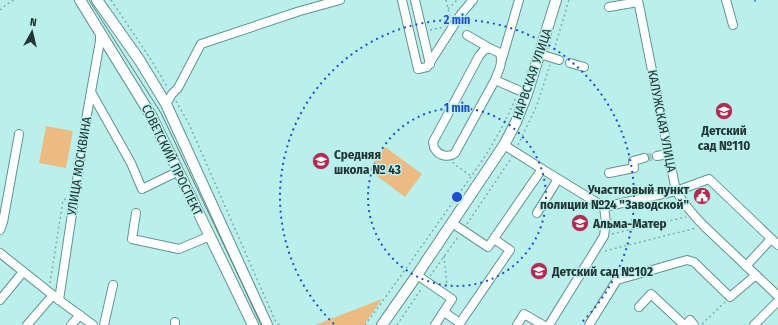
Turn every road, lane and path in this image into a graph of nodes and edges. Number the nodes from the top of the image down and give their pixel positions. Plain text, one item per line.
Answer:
1 (14, 0) edge
2 (80, 0) edge
3 (98, 0) edge
4 (340, 0) edge
5 (402, 0) edge
6 (415, 0) edge
7 (446, 0) edge
8 (457, 0) edge
9 (473, 0) edge
10 (519, 0) edge
11 (556, 0) edge
12 (726, 0) edge
13 (638, 1) edge
14 (609, 7) dead end
15 (448, 9) junction
16 (0, 10) edge
17 (453, 25) junction
18 (733, 25) dead end
19 (100, 32) junction
20 (422, 32) junction
21 (467, 35) dead end
22 (492, 49) junction
23 (540, 54) junction
24 (502, 60) junction
25 (559, 60) dead end
26 (570, 63) dead end
27 (430, 64) junction
28 (584, 67) dead end
29 (495, 80) junction
30 (91, 92) junction
31 (523, 92) junction
32 (166, 104) junction
33 (19, 134) dead end
34 (504, 145) junction
35 (668, 154) junction
36 (452, 156) junction
37 (657, 156) tunnel mouth
38 (644, 158) tunnel mouth
39 (542, 169) junction
40 (178, 171) junction
41 (609, 173) dead end
42 (471, 176) junction
43 (558, 179) junction
44 (676, 191) junction
45 (604, 207) junction
46 (136, 213) dead end
47 (537, 213) dead end
48 (694, 215) junction
49 (452, 223) junction
50 (704, 226) junction
51 (0, 230) edge
52 (210, 236) junction
53 (604, 236) junction
54 (494, 239) junction
55 (772, 239) junction
56 (778, 245) edge
57 (0, 253) edge
58 (594, 254) junction
59 (444, 256) dead end
60 (746, 266) junction
61 (23, 272) junction
62 (417, 275) junction
63 (756, 275) junction
64 (113, 285) dead end
65 (778, 296) edge
66 (56, 297) junction
67 (449, 297) junction
68 (730, 297) junction
69 (0, 300) edge
70 (778, 301) edge
71 (639, 307) dead end
72 (444, 312) junction
73 (80, 315) junction
74 (27, 325) edge
75 (71, 325) edge
76 (93, 325) edge
77 (104, 325) edge
78 (252, 325) edge
79 (267, 325) edge
80 (365, 325) edge
81 (382, 325) edge
82 (435, 325) edge
83 (517, 325) edge
84 (543, 325) edge
85 (549, 325) edge
86 (589, 325) edge
87 (685, 325) edge
88 (694, 325) edge
89 (701, 325) edge
90 (754, 325) edge

1 - 16 path
2 - 19 main road, СОВЕТСКИЙ ПРОСПЕКТ
3 - 32 main road, СОВЕТСКИЙ ПРОСПЕКТ
4 - 32 street
5 - 27 street
6 - 20 street
7 - 15 path
8 - 15 path
9 - 17 street
10 - 24 street
11 - 23 main road, НАРВСКАЯ УЛИЦА
12 - 18 street
13 - 14 street
13 - 35 street, КАЛУЖСКАЯ УЛИЦА
15 - 17 path
17 - 20 path
17 - 27 street
19 - 30 street, УЛИЦА МОСКВИНА
19 - 40 main road, СОВЕТСКИЙ ПРОСПЕКТ
20 - 27 street
21 - 22 street
22 - 24 street
22 - 36 street
23 - 25 street
23 - 31 main road, НАРВСКАЯ УЛИЦА
24 - 29 street
26 - 28 street
29 - 31 street
29 - 36 street
30 - 40 street
30 - 66 street, УЛИЦА МОСКВИНА
31 - 34 main road, НАРВСКАЯ УЛИЦА
31 - 42 path
32 - 79 main road, СОВЕТСКИЙ ПРОСПЕКТ
33 - 51 street
34 - 39 street
34 - 49 main road, НАРВСКАЯ УЛИЦА
35 - 37 street
35 - 44 street, КАЛУЖСКАЯ УЛИЦА
36 - 42 path
38 - 41 street
39 - 43 street
39 - 54 street
40 - 52 main road, СОВЕТСКИЙ ПРОСПЕКТ
42 - 80 path
43 - 45 street
43 - 47 street
44 - 45 street
44 - 48 street, КАЛУЖСКАЯ УЛИЦА
44 - 55 street
45 - 53 street
46 - 52 street
48 - 50 street, КАЛУЖСКАЯ УЛИЦА
48 - 53 path
49 - 54 street
49 - 62 main road, НАРВСКАЯ УЛИЦА
50 - 58 path
50 - 60 street, КАЛУЖСКАЯ УЛИЦА
52 - 78 main road, СОВЕТСКИЙ ПРОСПЕКТ
53 - 58 street
54 - 72 street
55 - 56 street
55 - 60 street
57 - 61 street
58 - 85 street
59 - 67 path
60 - 63 street, КАЛУЖСКАЯ УЛИЦА
61 - 66 street
61 - 69 street
62 - 67 street
62 - 81 main road, НАРВСКАЯ УЛИЦА
63 - 65 street, КАЛУЖСКАЯ УЛИЦА
63 - 68 street
64 - 77 street
66 - 73 street
66 - 74 street
67 - 72 street
68 - 86 street
68 - 89 path
70 - 90 street
71 - 87 street
72 - 82 street
73 - 75 street
73 - 76 street
83 - 84 street
87 - 88 street

